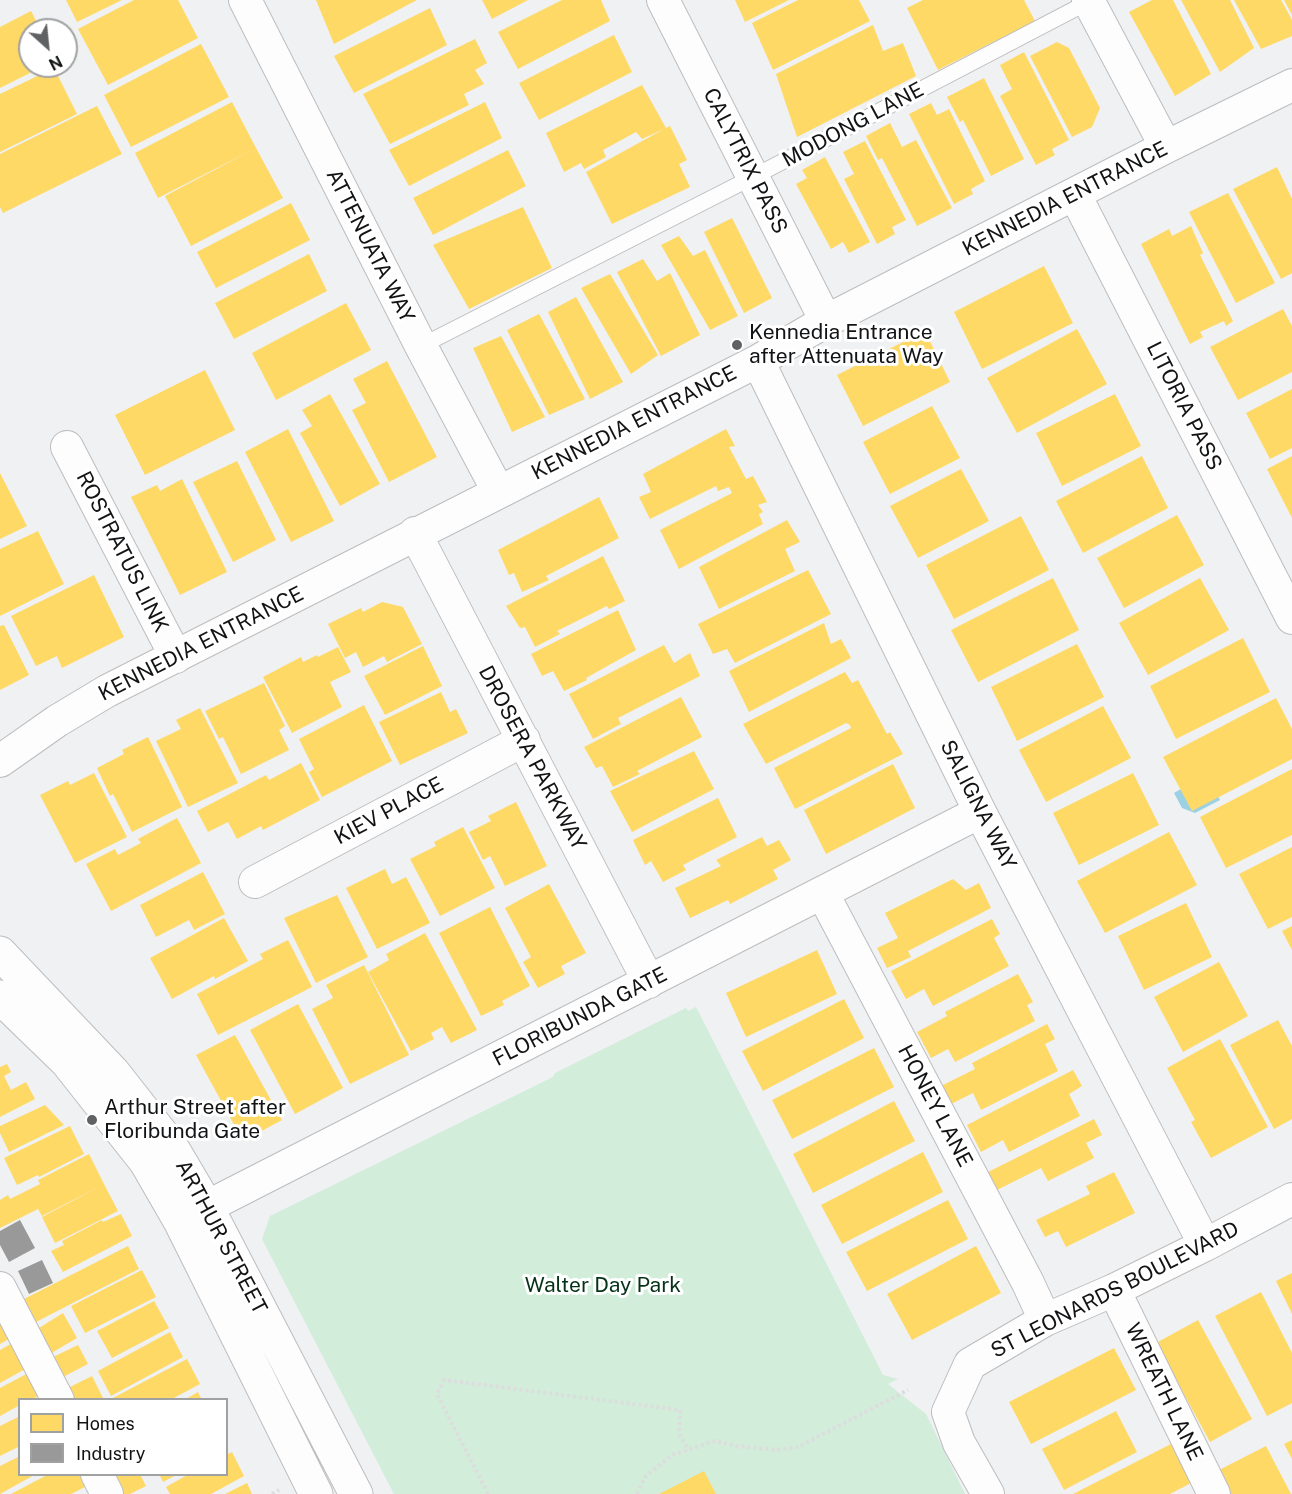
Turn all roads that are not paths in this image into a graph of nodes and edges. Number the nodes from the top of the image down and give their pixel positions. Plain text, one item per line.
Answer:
1 (245, 0) edge
2 (663, 0) edge
3 (1090, 1) edge
4 (1292, 85) edge
5 (1166, 147) junction
6 (753, 177) junction
7 (1075, 195) junction
8 (826, 321) junction
9 (421, 346) junction
10 (758, 361) junction
11 (67, 447) dead end
12 (498, 491) junction
13 (415, 533) junction
14 (1292, 618) edge
15 (176, 657) junction
16 (524, 740) junction
17 (4, 760) edge
18 (980, 812) junction
19 (255, 882) dead end
20 (823, 894) junction
21 (0, 952) edge
22 (649, 982) junction
23 (0, 997) edge
24 (1292, 1198) edge
25 (194, 1214) junction
26 (1206, 1245) junction
27 (0, 1288) edge
28 (1114, 1290) junction
29 (1045, 1320) junction
30 (57, 1398) edge
31 (98, 1476) edge
32 (107, 1494) edge
33 (316, 1494) edge
34 (356, 1494) edge
35 (988, 1494) edge
36 (1215, 1494) edge

1 - 9 street, ATTENUATA WAY
2 - 6 street, CALYTRIX PASS
3 - 5 street
3 - 6 lane, MODONG LANE
4 - 5 street, KENNEDIA ENTRANCE
5 - 7 street, KENNEDIA ENTRANCE
6 - 8 street, CALYTRIX PASS
6 - 9 lane, MODONG LANE
7 - 8 street, KENNEDIA ENTRANCE
7 - 14 street, LITORIA PASS
8 - 10 street, KENNEDIA ENTRANCE
9 - 12 street, ATTENUATA WAY
10 - 12 street, KENNEDIA ENTRANCE
10 - 18 street, SALIGNA WAY
11 - 15 street, ROSTRATUS LINK
12 - 13 street, KENNEDIA ENTRANCE
13 - 15 street, KENNEDIA ENTRANCE
13 - 16 street, DROSERA PARKWAY
15 - 17 street, KENNEDIA ENTRANCE
16 - 19 street, KIEV PLACE
16 - 22 street, DROSERA PARKWAY
18 - 20 street, FLORIBUNDA GATE
18 - 26 street, SALIGNA WAY
20 - 22 street, FLORIBUNDA GATE
20 - 29 street, HONEY LANE
21 - 25 street, ARTHUR STREET
22 - 25 street, FLORIBUNDA GATE
23 - 25 street, ARTHUR STREET
24 - 26 street, ST LEONARDS BOULEVARD
25 - 33 street, ARTHUR STREET
25 - 34 street, ARTHUR STREET
26 - 28 street, ST LEONARDS BOULEVARD
27 - 30 street
28 - 29 street, ST LEONARDS BOULEVARD
28 - 36 street, WREATH LANE
29 - 35 street, ST LEONARDS BOULEVARD
31 - 32 street

